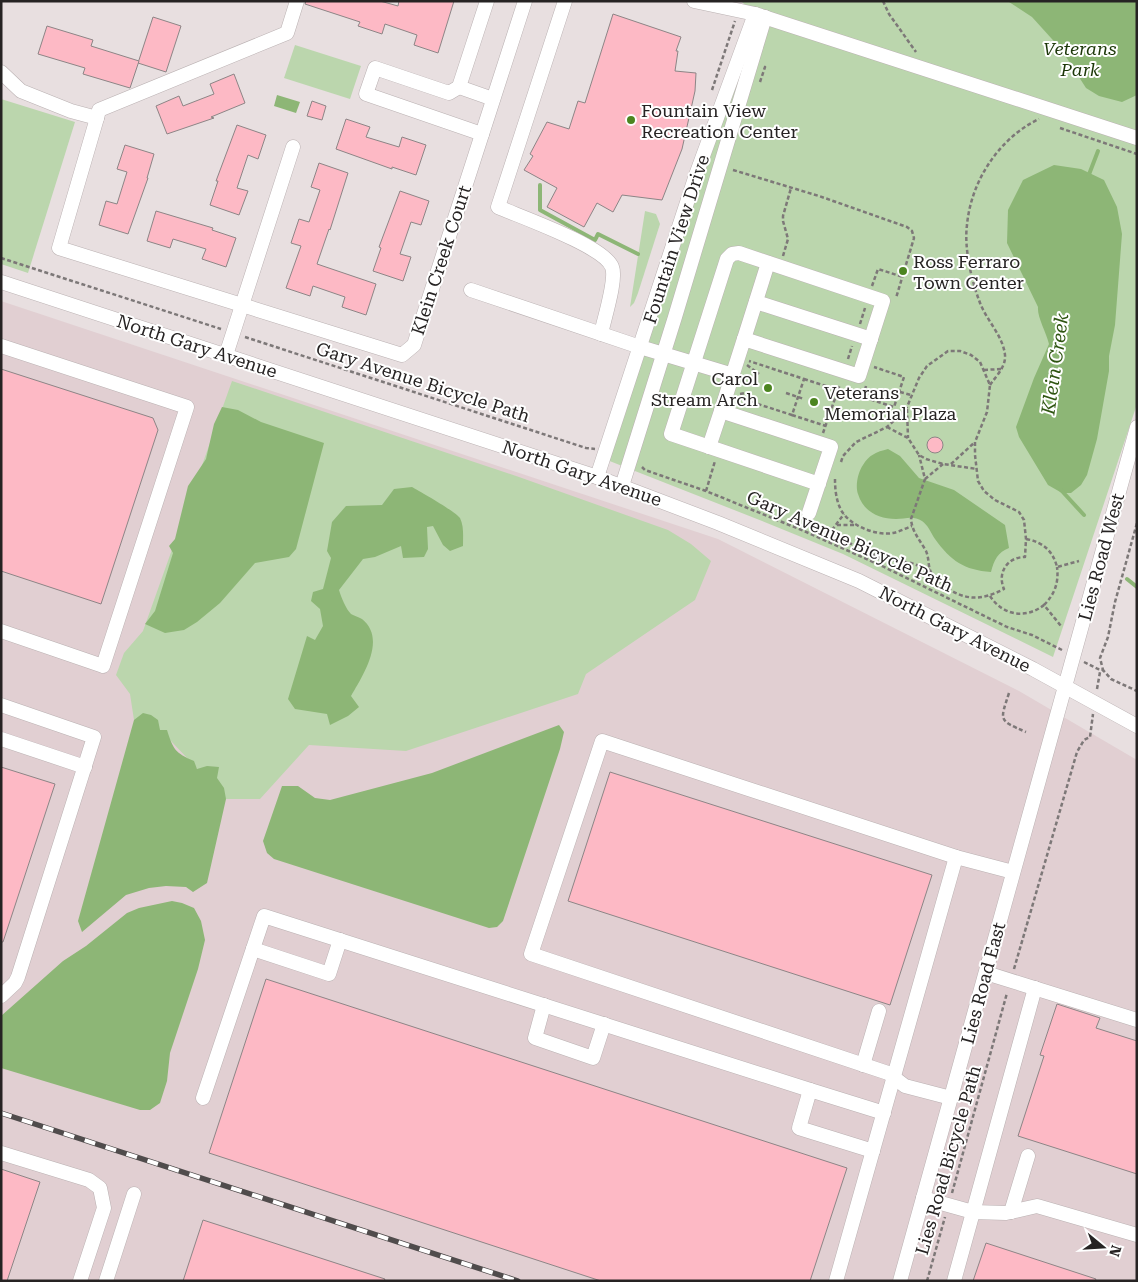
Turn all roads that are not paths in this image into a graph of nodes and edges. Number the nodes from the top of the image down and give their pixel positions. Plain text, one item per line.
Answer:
1 (297, 1) edge
2 (487, 1) edge
3 (525, 1) edge
4 (565, 1) edge
5 (694, 1) edge
6 (760, 15) junction
7 (1, 72) edge
8 (459, 87) junction
9 (493, 99) junction
10 (97, 118) junction
11 (482, 134) junction
12 (1137, 138) edge
13 (293, 146) dead end
14 (768, 263) junction
15 (1, 282) edge
16 (471, 290) dead end
17 (756, 302) junction
18 (242, 305) junction
19 (601, 334) junction
20 (744, 339) junction
21 (871, 339) junction
22 (1, 346) edge
23 (640, 347) junction
24 (662, 354) junction
25 (226, 355) junction
26 (694, 362) junction
27 (733, 375) junction
28 (721, 411) junction
29 (1137, 427) edge
30 (709, 447) junction
31 (598, 477) junction
32 (819, 484) junction
33 (622, 486) junction
34 (808, 518) road end
35 (1, 631) edge
36 (1065, 686) junction
37 (1, 705) edge
38 (1137, 726) edge
39 (1, 739) edge
40 (85, 767) junction
41 (956, 857) junction
42 (1013, 872) junction
43 (340, 940) junction
44 (253, 949) junction
45 (986, 973) junction
46 (1035, 988) junction
47 (1, 996) edge
48 (544, 1005) junction
49 (879, 1011) dead end
50 (1137, 1020) edge
51 (604, 1024) junction
52 (863, 1065) junction
53 (894, 1078) junction
54 (810, 1090) junction
55 (203, 1098) dead end
56 (951, 1098) junction
57 (884, 1113) junction
58 (873, 1151) junction
59 (1, 1153) edge
60 (1028, 1156) dead end
61 (134, 1194) dead end
62 (923, 1198) junction
63 (973, 1212) junction
64 (1011, 1212) junction
65 (1137, 1235) edge
66 (80, 1281) edge
67 (106, 1281) edge
68 (836, 1281) edge
69 (900, 1281) edge
70 (954, 1281) edge

1 - 10 street
2 - 8 street
3 - 9 street, Klein Creek Court
4 - 19 street
5 - 6 street
6 - 12 street
6 - 23 street, Fountain View Drive
6 - 24 street, Fountain View Drive
7 - 10 street
8 - 9 street
8 - 11 street
9 - 11 street, Klein Creek Court
10 - 18 street, Klein Creek Court
11 - 18 street, Klein Creek Court
13 - 18 street
14 - 17 street
14 - 21 street
14 - 26 street
15 - 25 street, North Gary Avenue
16 - 19 street
17 - 20 street
17 - 21 street
18 - 25 street
19 - 23 street
20 - 21 street
20 - 27 street
22 - 35 street
23 - 24 street
23 - 31 street, Fountain View Drive
24 - 26 street
24 - 33 street, Fountain View Drive
25 - 31 street, North Gary Avenue
26 - 27 street
26 - 30 street
27 - 28 street
28 - 30 street
28 - 32 street
29 - 36 street, Lies Road West
30 - 32 street
31 - 33 street, North Gary Avenue
32 - 34 street
33 - 36 street, North Gary Avenue
36 - 38 street, North Gary Avenue
36 - 42 street, Lies Road East
37 - 40 street
39 - 40 street
40 - 47 street
41 - 42 street
41 - 52 street
41 - 53 street
42 - 45 street, Lies Road East
43 - 44 street
43 - 44 street
43 - 48 street
44 - 55 street
45 - 46 street
45 - 56 street, Lies Road East
46 - 50 street
46 - 63 street
48 - 51 street
48 - 51 street
49 - 52 street
51 - 54 street
52 - 53 street
53 - 56 street
53 - 57 street
54 - 57 street
54 - 58 street
56 - 62 street, Lies Road East
57 - 58 street
58 - 68 street
59 - 66 street
60 - 64 street
61 - 67 street
62 - 63 street
62 - 69 street, Lies Road East
63 - 64 street
63 - 70 street
64 - 65 street

